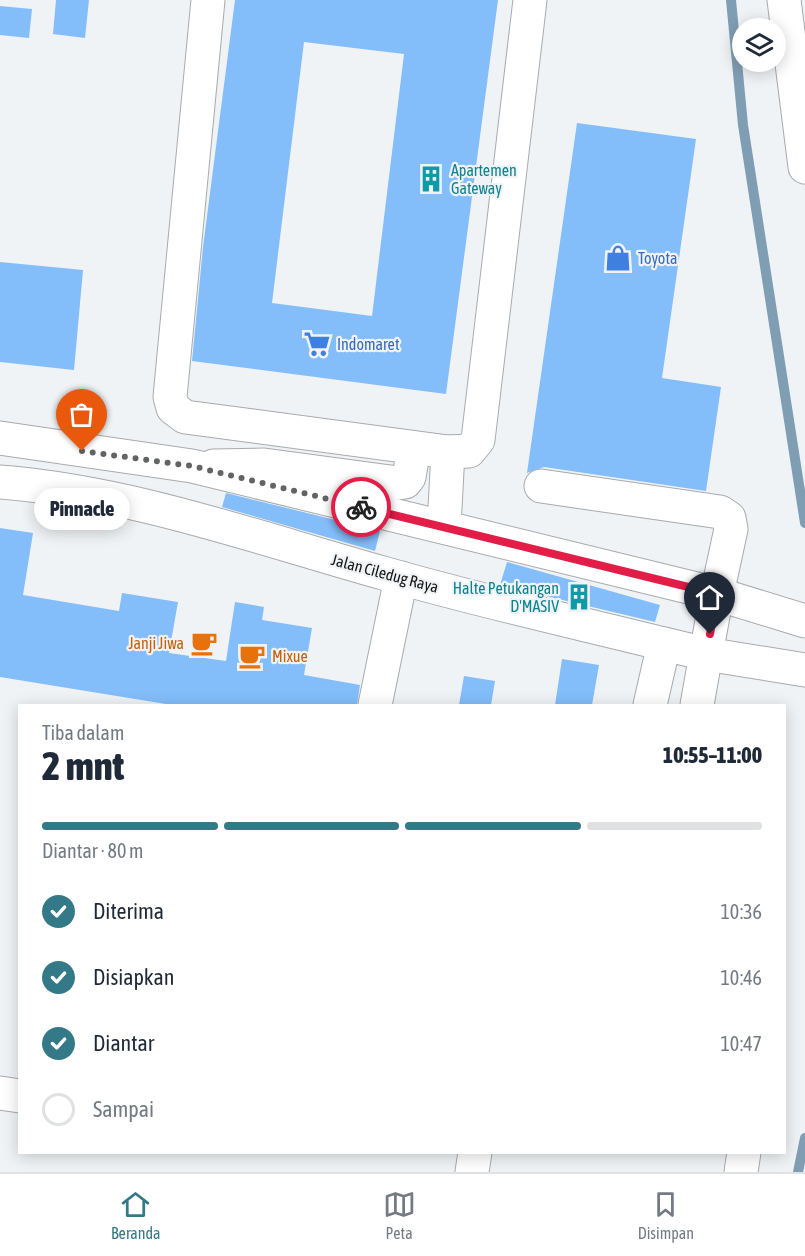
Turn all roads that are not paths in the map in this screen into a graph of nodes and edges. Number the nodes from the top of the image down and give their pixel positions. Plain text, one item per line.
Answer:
1 (208, 0) edge
2 (530, 0) edge
3 (784, 0) edge
4 (805, 167) edge
5 (0, 438) edge
6 (414, 448) junction
7 (448, 452) junction
8 (192, 466) junction
9 (0, 470) edge
10 (0, 483) edge
11 (50, 486) junction
12 (541, 486) dead end
13 (444, 527) junction
14 (401, 578) junction
15 (717, 594) junction
16 (805, 621) edge
17 (664, 644) junction
18 (706, 654) junction
19 (805, 670) edge
20 (375, 704) edge
21 (650, 704) edge
22 (697, 704) edge
23 (0, 1093) edge
24 (18, 1096) edge
25 (475, 1154) edge
26 (744, 1154) edge
27 (472, 1172) edge
28 (741, 1172) edge

1 - 6 main road
2 - 7 main road
3 - 4 main road
5 - 8 main road
6 - 7 main road
6 - 8 main road
7 - 13 main road
8 - 13 main road
9 - 11 main road
10 - 11 main road, Jalan Ciledug Raya
11 - 14 main road, Jalan Ciledug Raya
12 - 15 main road
13 - 15 main road
14 - 17 main road, Jalan Ciledug Raya
14 - 20 main road
15 - 16 main road
15 - 18 main road
17 - 18 main road, Jalan Ciledug Raya
17 - 21 main road
18 - 19 main road, Jalan Ciledug Raya
18 - 22 main road
23 - 24 main road
25 - 27 main road
26 - 28 main road

